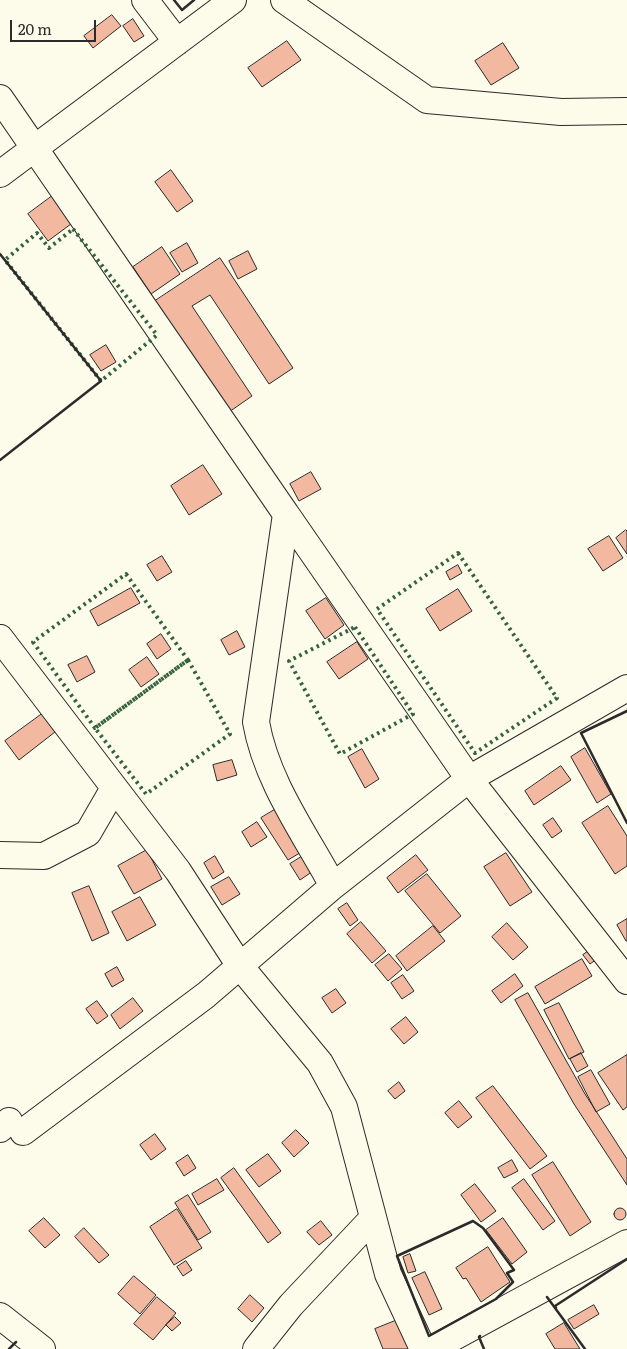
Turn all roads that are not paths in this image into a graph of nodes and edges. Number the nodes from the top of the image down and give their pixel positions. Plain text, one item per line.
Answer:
1 (144, 0) edge
2 (233, 0) edge
3 (284, 0) edge
4 (176, 42) junction
5 (0, 98) edge
6 (627, 111) edge
7 (35, 147) junction
8 (0, 174) edge
9 (286, 514) junction
10 (0, 638) edge
11 (627, 688) edge
12 (470, 779) junction
13 (114, 788) junction
14 (0, 856) edge
15 (333, 886) junction
16 (240, 966) junction
17 (627, 981) edge
18 (11, 1127) edge
19 (373, 1218) junction
20 (627, 1243) edge
21 (0, 1316) edge
22 (42, 1349) edge
23 (256, 1349) edge
24 (423, 1349) edge
25 (432, 1349) edge

1 - 4 street
2 - 4 street
3 - 6 street
4 - 7 street
5 - 7 street
7 - 8 street
7 - 9 street
9 - 12 street
9 - 15 street
10 - 13 street
11 - 12 street
12 - 15 street
12 - 17 street
13 - 14 street
13 - 16 street
15 - 16 street
16 - 18 street
16 - 19 street
19 - 23 street
19 - 24 street
20 - 25 street
21 - 22 street

